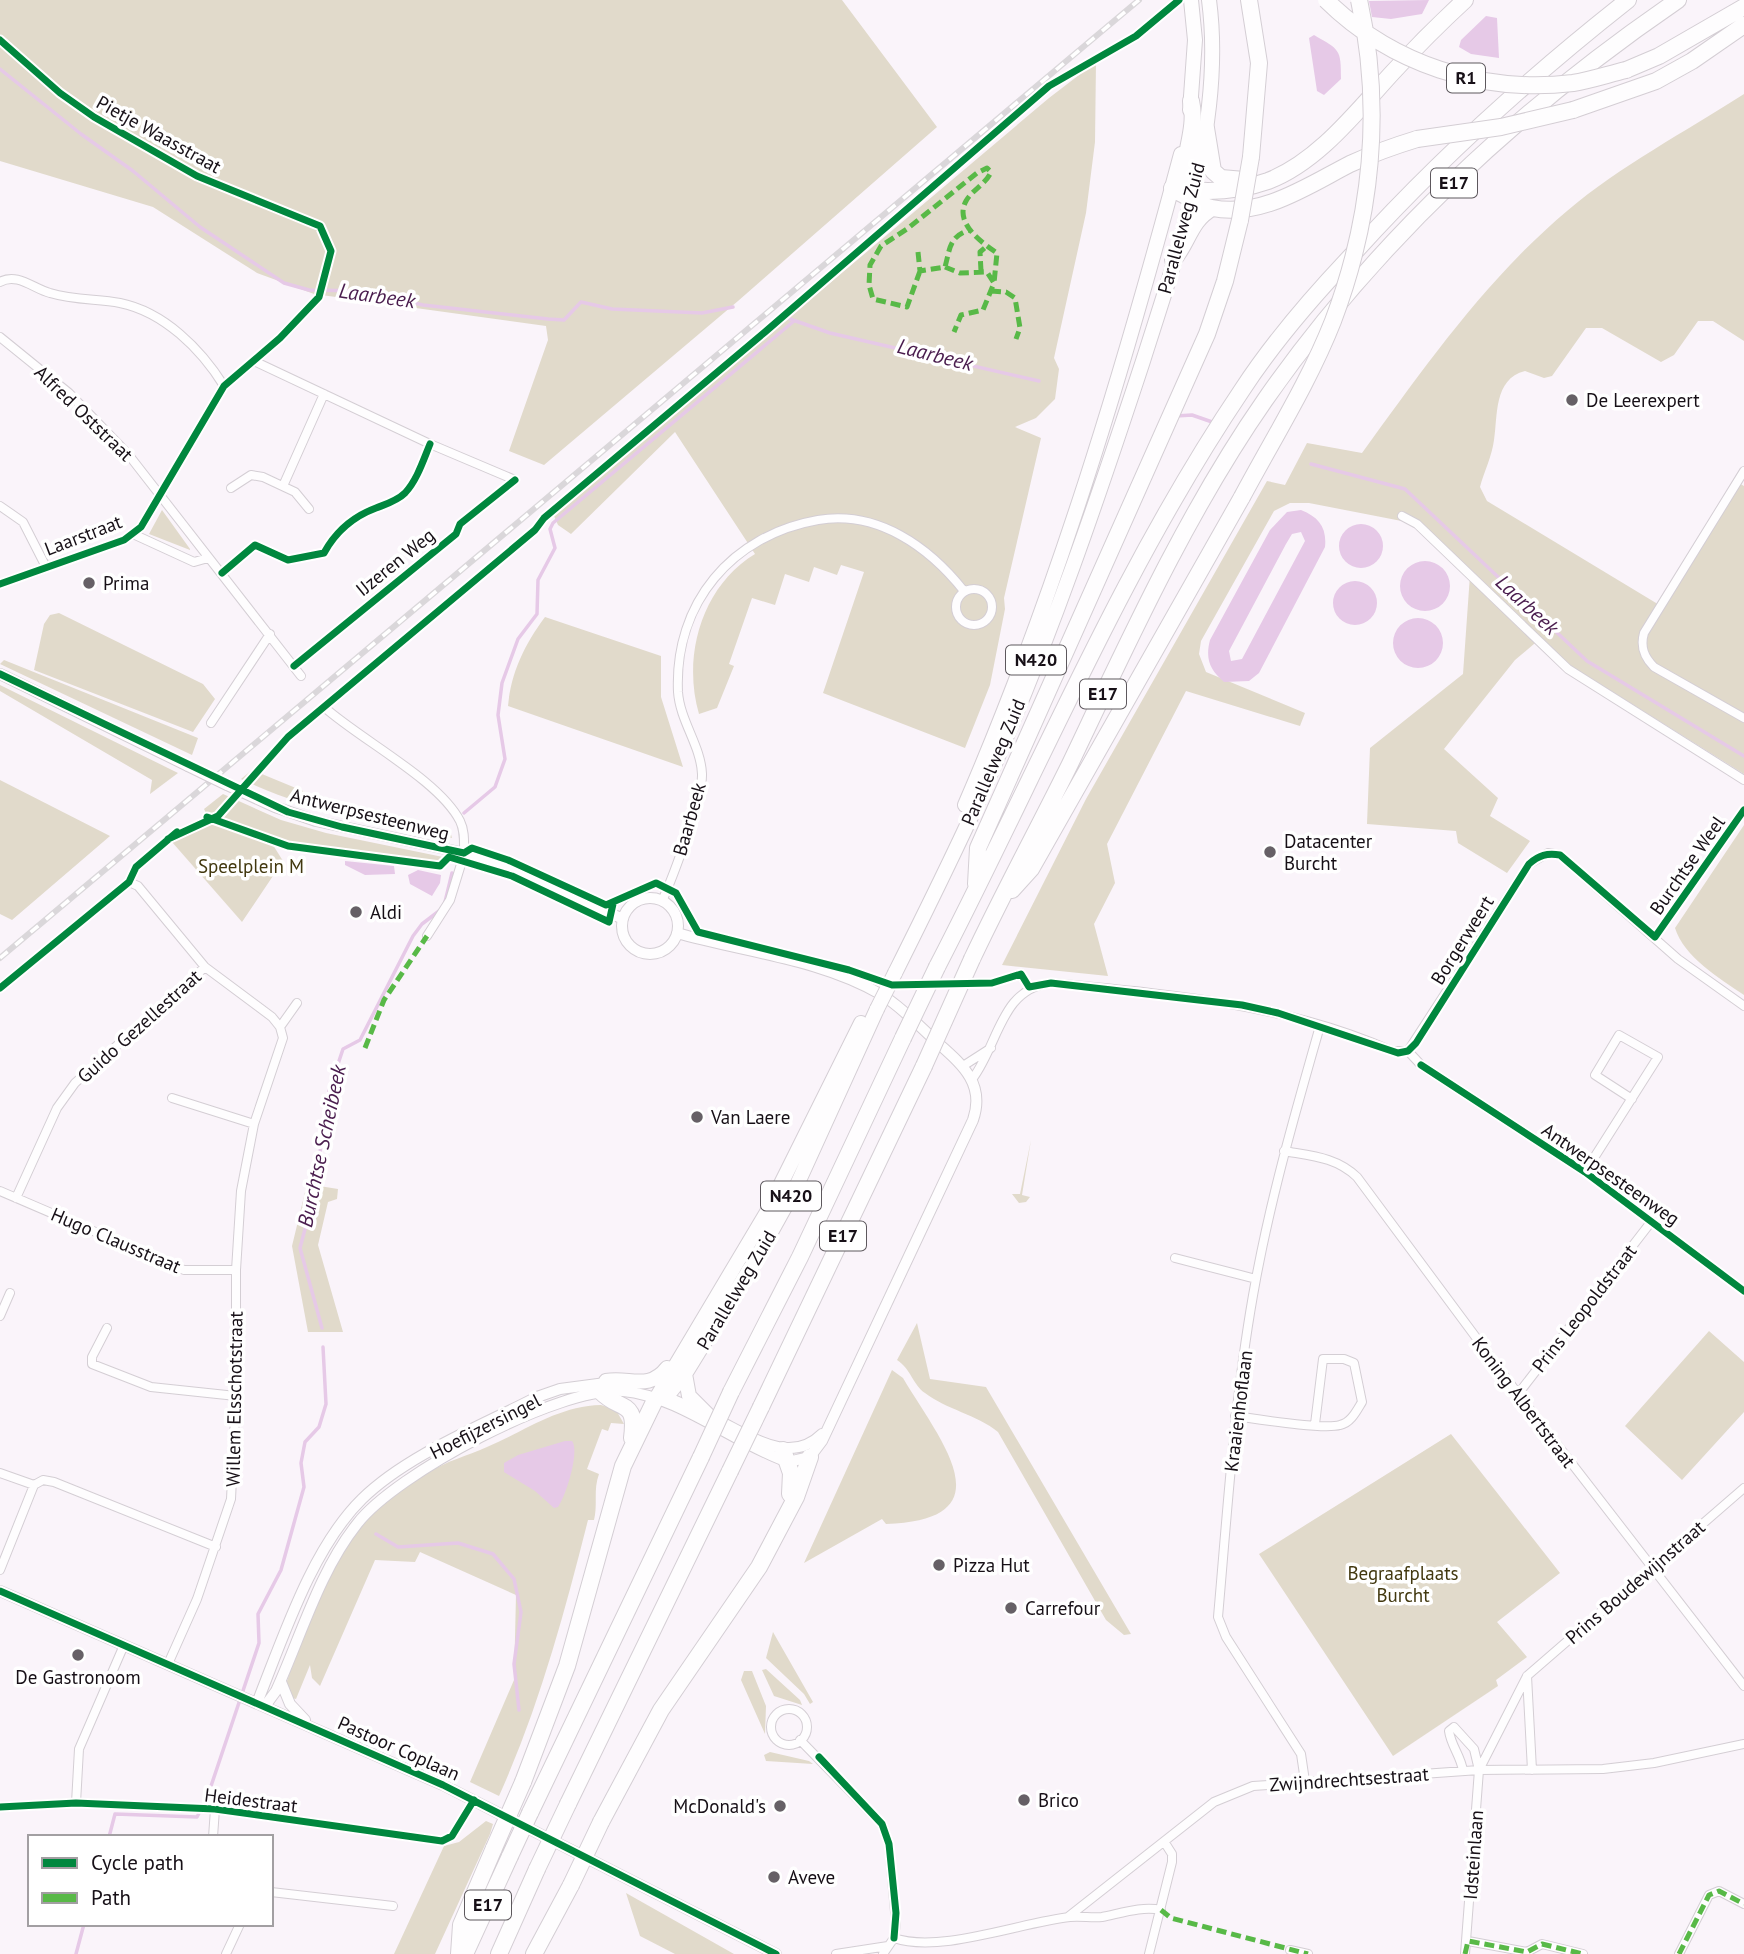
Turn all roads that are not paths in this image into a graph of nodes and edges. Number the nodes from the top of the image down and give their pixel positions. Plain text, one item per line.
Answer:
1 (1191, 0) edge
2 (1249, 0) edge
3 (1326, 0) edge
4 (1359, 0) edge
5 (1465, 0) edge
6 (1628, 0) edge
7 (1678, 0) edge
8 (1209, 2) edge
9 (1744, 7) edge
10 (1744, 25) edge
11 (1191, 101) joint
12 (1206, 128) junction
13 (1268, 181) junction
14 (1185, 192) junction
15 (1212, 208) junction
16 (1173, 260) junction
17 (0, 282) edge
18 (319, 297) dead end
19 (0, 337) edge
20 (254, 361) junction
21 (224, 386) junction
22 (324, 394) junction
23 (1744, 471) edge
24 (515, 480) dead end
25 (283, 486) junction
26 (231, 488) dead end
27 (162, 495) junction
28 (0, 506) edge
29 (309, 509) dead end
30 (1402, 516) dead end
31 (133, 534) junction
32 (208, 558) junction
33 (46, 566) junction
34 (0, 584) edge
35 (964, 591) junction
36 (270, 634) junction
37 (0, 674) edge
38 (301, 676) dead end
39 (324, 707) dead end
40 (1744, 718) edge
41 (211, 723) dead end
42 (1744, 780) edge
43 (1744, 810) edge
44 (463, 857) junction
45 (975, 893) junction
46 (662, 901) junction
47 (996, 907) junction
48 (623, 919) junction
49 (677, 933) junction
50 (427, 936) dead end
51 (1655, 937) junction
52 (205, 967) junction
53 (891, 972) junction
54 (0, 988) edge
55 (297, 1003) dead end
56 (1744, 1006) edge
57 (874, 1007) junction
58 (1320, 1026) junction
59 (280, 1027) junction
60 (991, 1048) junction
61 (1408, 1051) junction
62 (963, 1066) junction
63 (972, 1078) junction
64 (172, 1098) dead end
65 (1632, 1099) junction
66 (254, 1124) junction
67 (1284, 1151) junction
68 (1585, 1172) junction
69 (0, 1191) edge
70 (16, 1198) junction
71 (1651, 1222) junction
72 (1175, 1258) dead end
73 (236, 1270) junction
74 (1256, 1279) junction
75 (1744, 1291) edge
76 (10, 1293) dead end
77 (0, 1315) edge
78 (107, 1328) dead end
79 (685, 1350) junction
80 (685, 1374) junction
81 (604, 1387) junction
82 (1518, 1394) junction
83 (236, 1396) junction
84 (661, 1396) junction
85 (708, 1415) junction
86 (1235, 1416) junction
87 (1315, 1424) junction
88 (828, 1428) junction
89 (630, 1451) junction
90 (786, 1456) junction
91 (810, 1457) junction
92 (0, 1473) edge
93 (34, 1485) junction
94 (1744, 1489) edge
95 (788, 1510) junction
96 (216, 1547) junction
97 (1651, 1568) junction
98 (0, 1570) edge
99 (0, 1591) edge
100 (124, 1645) junction
101 (168, 1664) junction
102 (1527, 1676) junction
103 (281, 1682) junction
104 (1744, 1686) edge
105 (261, 1704) junction
106 (312, 1727) junction
107 (800, 1740) junction
108 (1744, 1744) edge
109 (1479, 1770) junction
110 (1532, 1770) junction
111 (1463, 1771) junction
112 (1305, 1781) junction
113 (474, 1800) junction
114 (76, 1803) junction
115 (0, 1807) edge
116 (215, 1809) junction
117 (213, 1835) edge
118 (1165, 1843) junction
119 (273, 1892) edge
120 (1744, 1904) edge
121 (393, 1906) dead end
122 (1161, 1910) junction
123 (1069, 1917) junction
124 (239, 1926) edge
125 (1468, 1941) junction
126 (888, 1946) edge
127 (1290, 1950) dead end
128 (1493, 1950) edge
129 (870, 1952) edge
130 (1528, 1953) edge
131 (226, 1954) edge
132 (459, 1954) edge
133 (466, 1954) edge
134 (499, 1954) edge
135 (534, 1954) edge
136 (776, 1954) edge
137 (836, 1954) edge
138 (1149, 1954) edge
139 (1308, 1954) edge
140 (1465, 1954) edge
141 (1583, 1954) edge
142 (1679, 1954) edge

1 - 11 highway
2 - 45 highway, bridge
3 - 9 highway, R1, bridge
4 - 47 highway, bridge
5 - 13 highway
6 - 45 highway, E17
7 - 47 highway, E17
8 - 12 highway, Parallelweg Zuid
10 - 15 highway, bridge
11 - 14 highway
12 - 13 highway
12 - 14 highway, Parallelweg Zuid
13 - 14 highway
14 - 15 highway
14 - 16 highway, Parallelweg Zuid
14 - 53 highway, Parallelweg Zuid / N420
15 - 16 highway
16 - 53 highway, Parallelweg Zuid / N420
17 - 21 street
18 - 20 street
19 - 27 street, Alfred Oststraat
20 - 21 street
20 - 22 street
21 - 27 street, Laarstraat
22 - 24 street
22 - 25 street
23 - 40 street
25 - 26 street
25 - 29 street
27 - 31 street, Laarstraat
27 - 32 street, Alfred Oststraat
28 - 33 street
30 - 42 street
31 - 32 street, Laarstraat
31 - 33 street, Laarstraat
32 - 36 street, Alfred Oststraat
33 - 34 street, Laarstraat
35 - 35 street
35 - 46 street, Baarbeek
36 - 38 street, Alfred Oststraat
36 - 41 street
37 - 44 street, Antwerpsesteenweg, bridge
39 - 44 street, Antwerpsesteenweg
43 - 51 street, Burchtse Weel
44 - 48 street, Antwerpsesteenweg
44 - 50 street
45 - 133 highway, E17, bridge
46 - 48 street
46 - 49 street
47 - 134 highway, E17, bridge
48 - 49 street
49 - 62 street
51 - 56 street
51 - 61 street, Borgerweert
52 - 54 street
52 - 59 street
52 - 70 street, Guido Gezellestraat
53 - 57 highway, Parallelweg Zuid / N420, bridge
55 - 59 street, Willem Elsschotstraat
57 - 79 highway, Parallelweg Zuid / N420
57 - 80 highway, Parallelweg Zuid / N420
58 - 60 street
58 - 61 street
58 - 67 street, Kraaienhoflaan
59 - 66 street, Willem Elsschotstraat
60 - 62 street
60 - 63 street
61 - 68 street, Antwerpsesteenweg
62 - 63 street
63 - 88 street
64 - 66 street
65 - 65 street
65 - 68 street
66 - 73 street, Willem Elsschotstraat
67 - 74 street, Kraaienhoflaan
67 - 82 street, Koning Albertstraat
68 - 71 street, Antwerpsesteenweg
69 - 70 street, Hugo Clausstraat
70 - 73 street, Hugo Clausstraat
71 - 75 street, Antwerpsesteenweg
71 - 82 street, Prins Leopoldstraat
72 - 74 street
73 - 83 street, Willem Elsschotstraat
74 - 86 street, Kraaienhoflaan
76 - 77 street
78 - 83 street
79 - 81 highway
79 - 84 highway, Parallelweg Zuid / N420
80 - 84 highway, Parallelweg Zuid / N420
80 - 85 highway
81 - 84 street, Hoefijzersingel
81 - 89 highway
81 - 103 street, Hoefijzersingel
81 - 105 street, Hoefijzersingel
82 - 97 street, Koning Albertstraat
83 - 96 street, Willem Elsschotstraat
84 - 85 street, Hoefijzersingel
84 - 89 highway
84 - 90 street, Hoefijzersingel
85 - 90 street, Hoefijzersingel
86 - 87 street
86 - 112 street, Kraaienhoflaan
87 - 87 street
88 - 90 street
88 - 91 street
89 - 132 highway, bridge
90 - 91 street
90 - 95 highway
91 - 95 highway
92 - 93 street
93 - 96 street
93 - 98 street
94 - 97 street, Prins Boudewijnstraat
95 - 135 highway, bridge
96 - 101 street, Willem Elsschotstraat
97 - 102 street, Prins Boudewijnstraat
97 - 104 street, Koning Albertstraat
99 - 100 street, Pastoor Coplaan
100 - 101 street, Pastoor Coplaan
100 - 114 street
101 - 105 street, Pastoor Coplaan
102 - 109 street, Prins Boudewijnstraat
102 - 110 street
103 - 105 street, Hoefijzersingel
103 - 106 street
105 - 106 street, Pastoor Coplaan
106 - 113 street, Pastoor Coplaan
107 - 107 street
107 - 126 street
108 - 110 street, Zwijndrechtsestraat
109 - 110 street, Zwijndrechtsestraat
109 - 111 street, Zwijndrechtsestraat
109 - 111 street
109 - 125 street, Idsteinlaan
111 - 112 street, Zwijndrechtsestraat
112 - 118 street, Zwijndrechtsestraat
113 - 116 street, Heidestraat
113 - 136 street, Pastoor Coplaan
114 - 115 street, Heidestraat
114 - 116 street, Heidestraat
116 - 117 street
118 - 122 street
118 - 123 street, Zwijndrechtsestraat
119 - 121 street
120 - 142 street
122 - 123 street, Zwijndrechtsestraat
122 - 138 street
123 - 126 street, Zwijndrechtsestraat
124 - 131 street
125 - 128 street
125 - 140 street, Idsteinlaan
126 - 129 street, Zwijndrechtsestraat
127 - 139 street
128 - 130 street
129 - 137 street, Zwijndrechtsestraat
130 - 141 street

